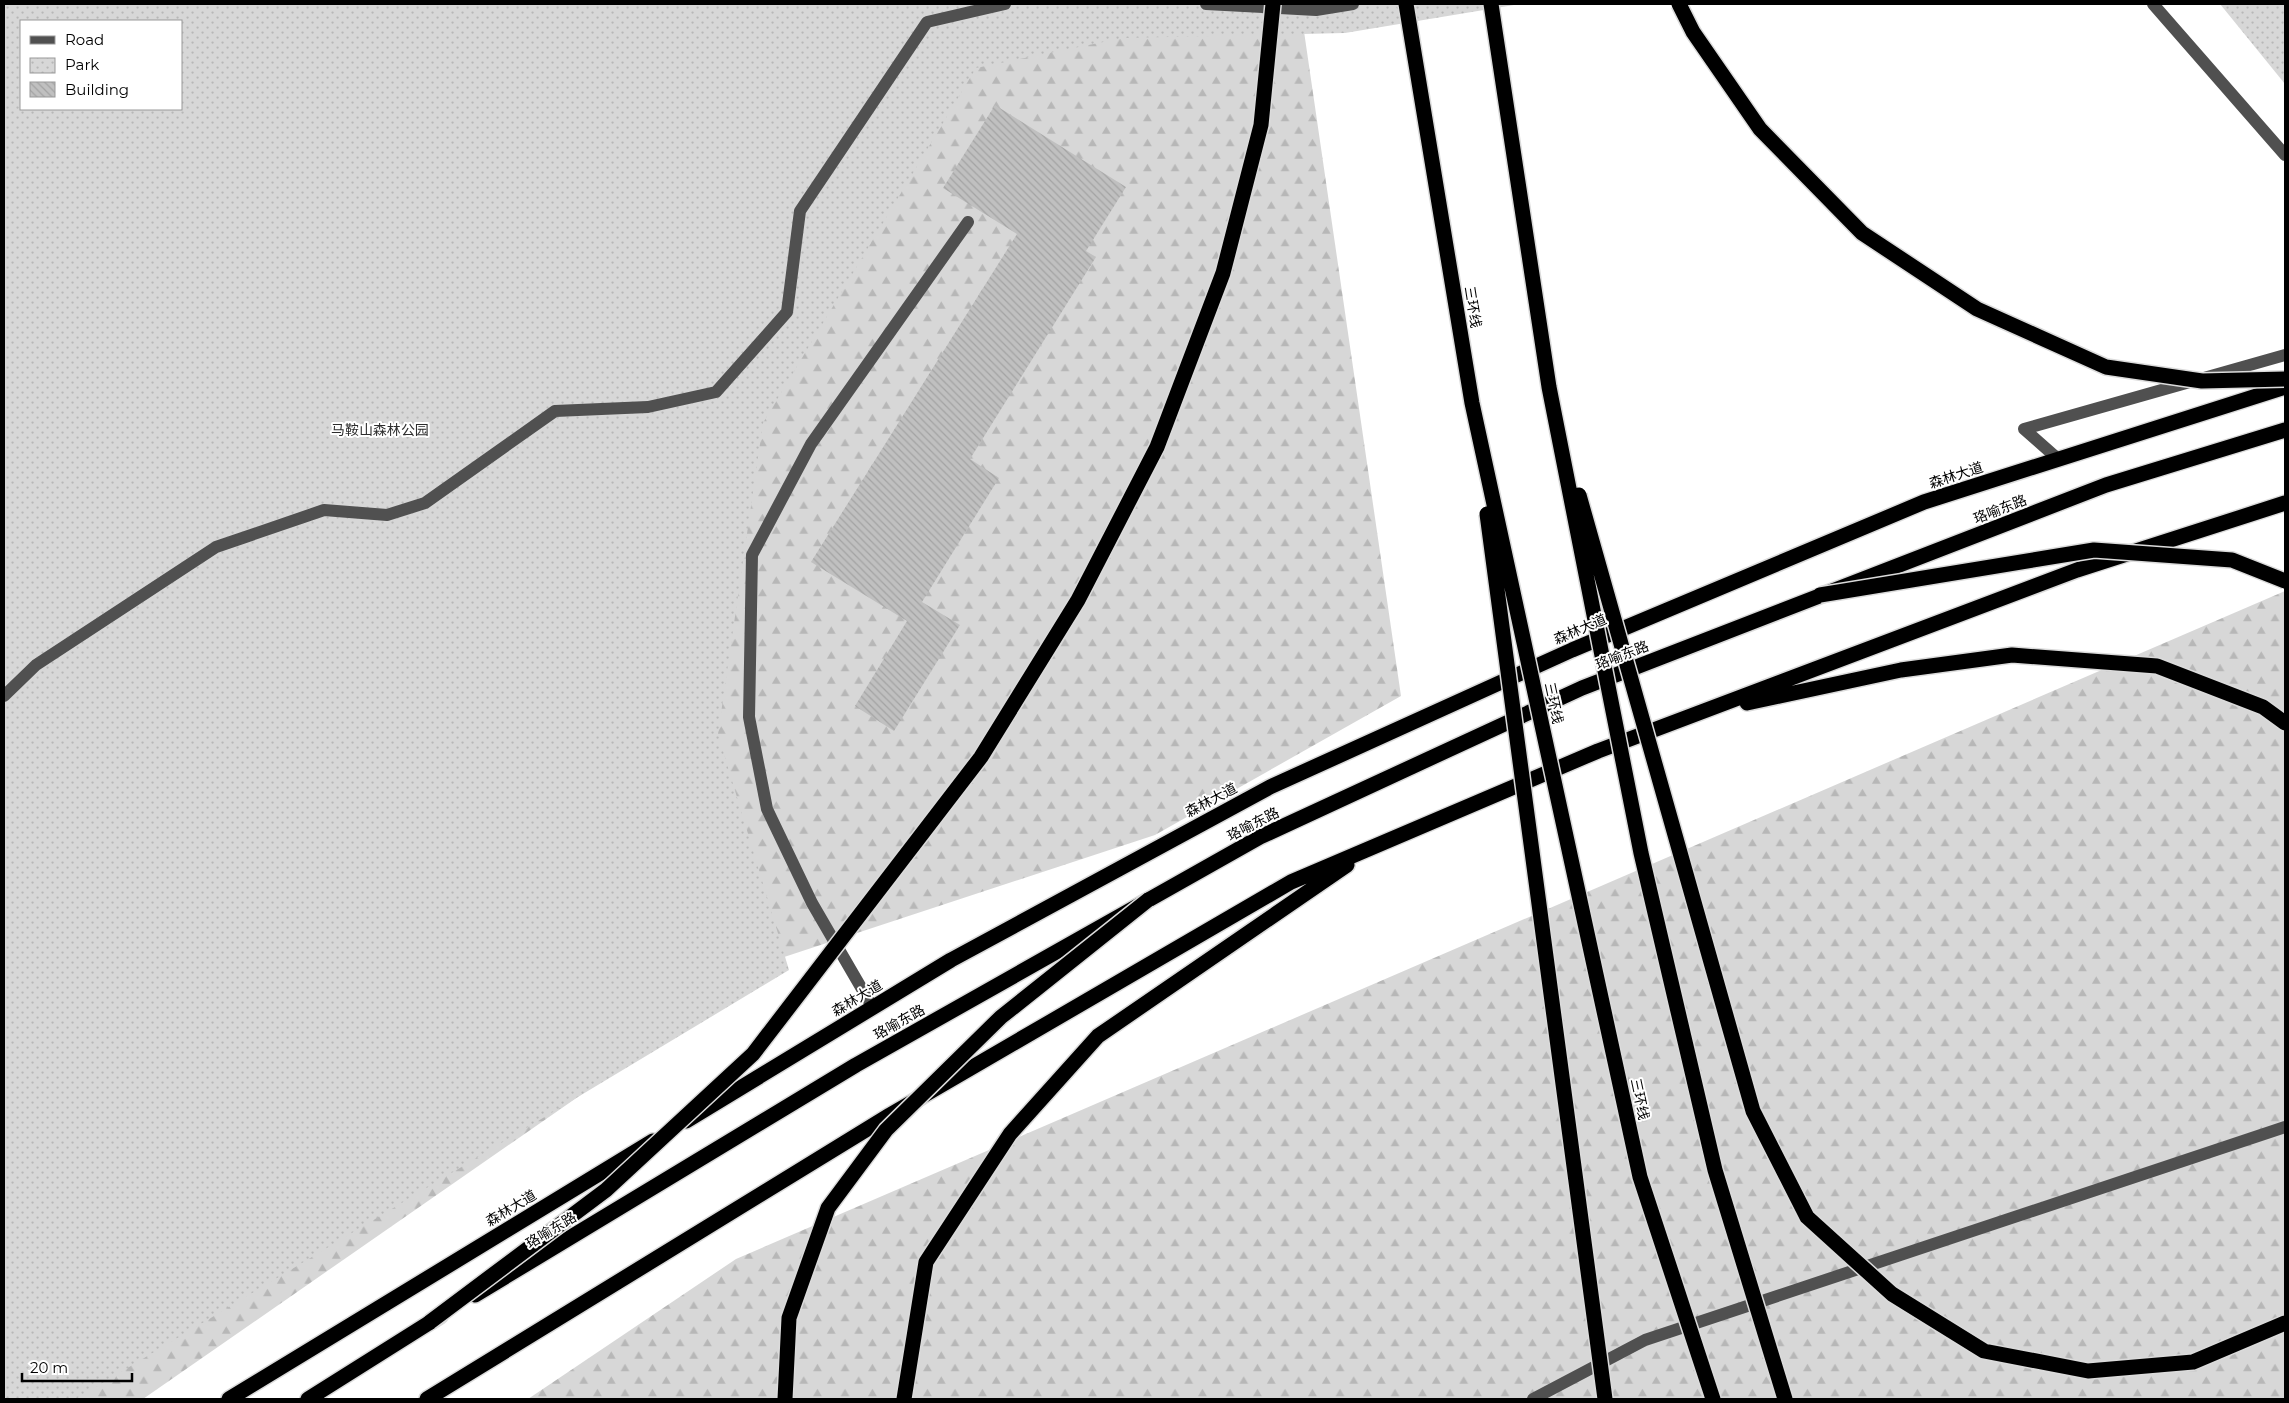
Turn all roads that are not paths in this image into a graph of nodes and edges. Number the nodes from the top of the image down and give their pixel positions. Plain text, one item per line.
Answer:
1 (1005, 4) edge
2 (1206, 4) edge
3 (1273, 4) edge
4 (1353, 4) edge
5 (1406, 4) edge
6 (1491, 4) edge
7 (1679, 4) edge
8 (2154, 4) edge
9 (2285, 155) edge
10 (968, 222) dead end
11 (2285, 355) edge
12 (2285, 379) edge
13 (1549, 387) junction
14 (2285, 388) edge
15 (1472, 403) junction
16 (2285, 430) edge
17 (2058, 459) junction
18 (2285, 503) edge
19 (2285, 581) edge
20 (1820, 596) junction
21 (4, 696) edge
22 (1699, 713) junction
23 (2285, 723) edge
24 (1374, 846) junction
25 (1148, 900) junction
26 (873, 1008) junction
27 (2285, 1127) edge
28 (430, 1322) junction
29 (2285, 1324) edge
30 (229, 1399) edge
31 (308, 1399) edge
32 (427, 1399) edge
33 (785, 1399) edge
34 (904, 1399) edge
35 (1533, 1399) edge
36 (1606, 1399) edge
37 (1713, 1399) edge
38 (1785, 1399) edge

1 - 21 street
2 - 4 street
3 - 28 highway, bridge
5 - 15 highway, 三环线, bridge
6 - 13 highway, bridge
7 - 12 highway, bridge
8 - 9 street
10 - 26 street
11 - 17 street
13 - 29 highway, bridge
13 - 38 highway, bridge
14 - 17 highway, 森林大道
15 - 36 highway, bridge
15 - 37 highway, 三环线, bridge
16 - 20 highway, 珞喻东路, bridge
17 - 26 highway, 森林大道
18 - 22 highway
19 - 20 highway, bridge
20 - 25 highway, 珞喻东路, bridge
22 - 23 highway
22 - 24 highway
24 - 32 highway
24 - 34 highway
25 - 28 highway, 珞喻东路, bridge
25 - 33 highway, bridge
26 - 30 highway, 森林大道
27 - 35 street
28 - 31 highway, 珞喻东路

